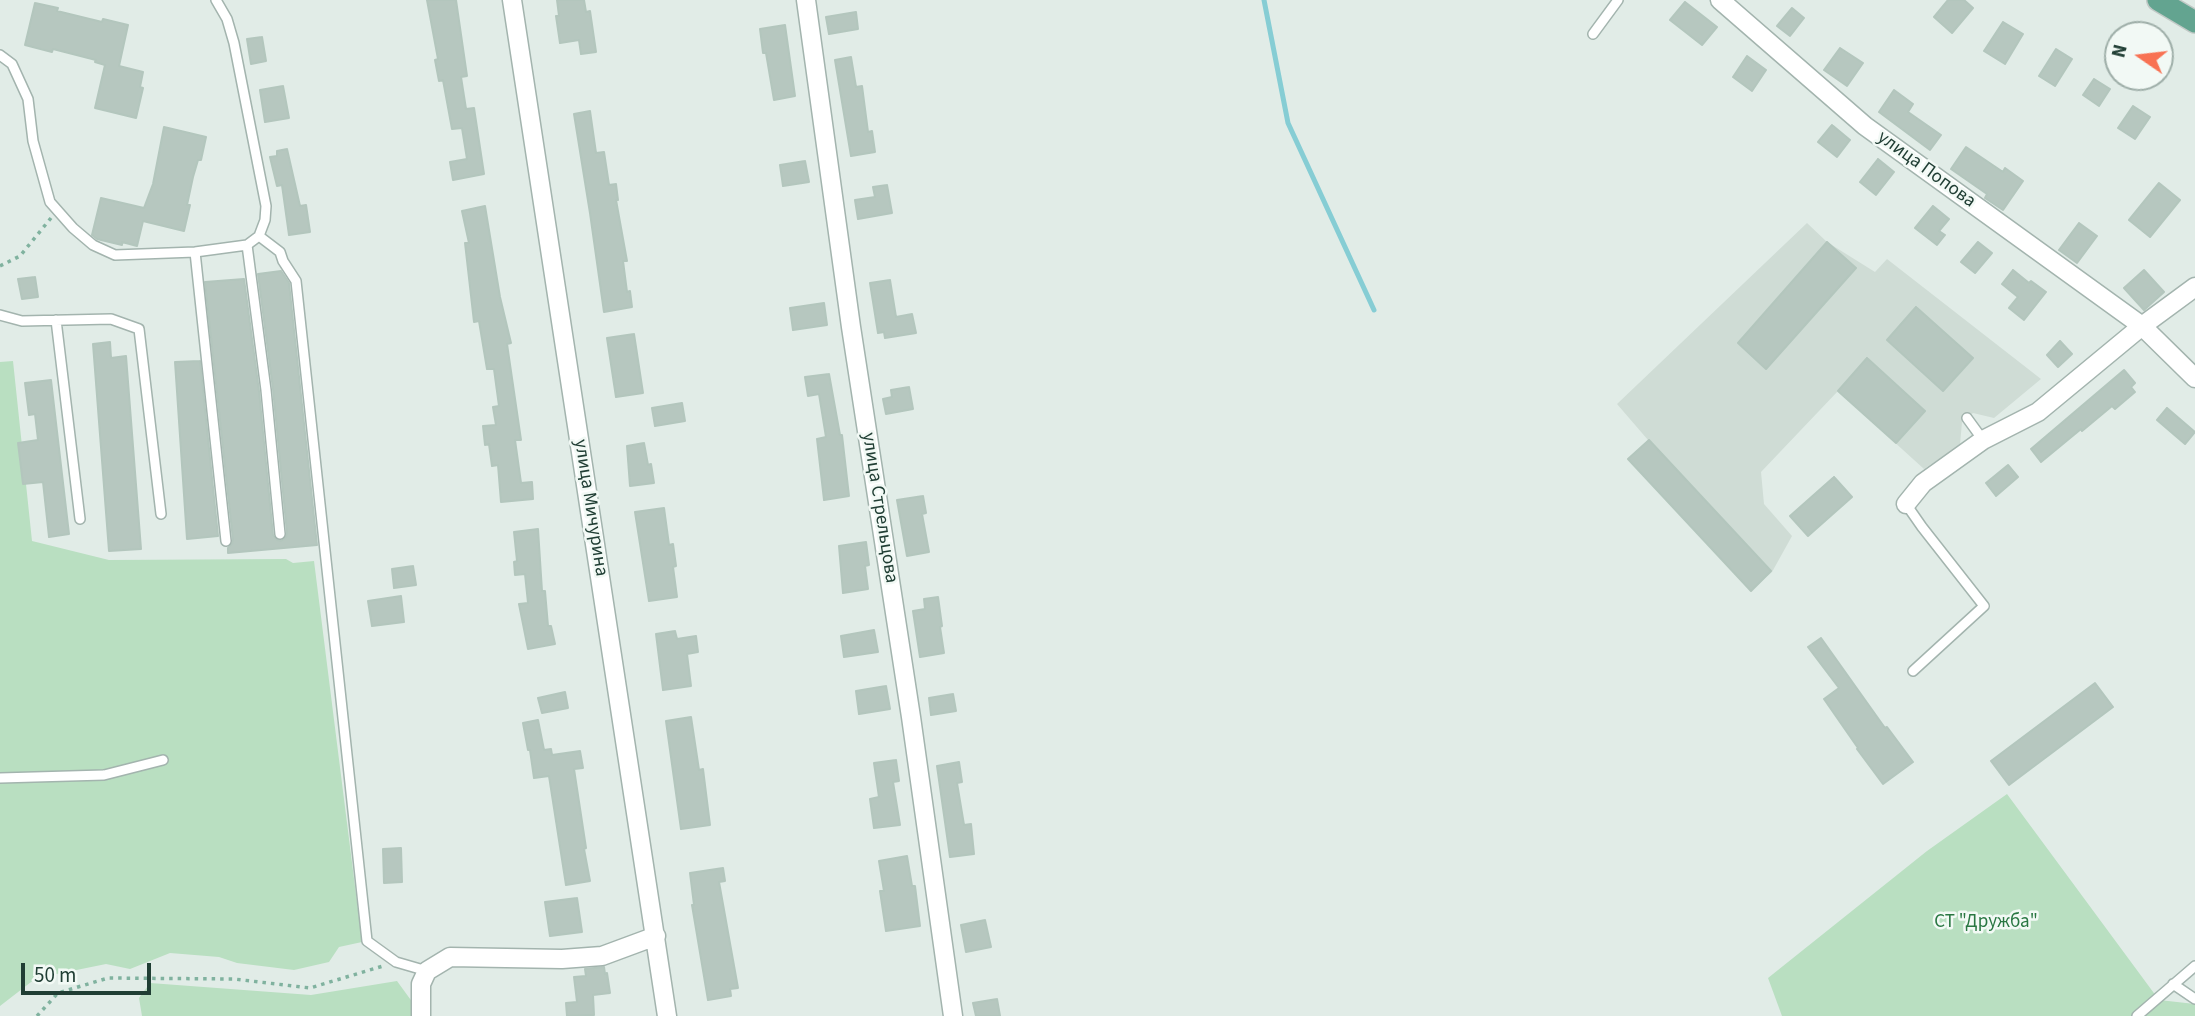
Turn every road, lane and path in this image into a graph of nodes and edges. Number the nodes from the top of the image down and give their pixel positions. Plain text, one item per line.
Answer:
1 (216, 0) edge
2 (512, 0) edge
3 (806, 0) edge
4 (1618, 0) edge
5 (1720, 0) edge
6 (2158, 0) edge
7 (2195, 22) edge
8 (1593, 34) dead end
9 (0, 55) edge
10 (57, 210) junction
11 (258, 236) junction
12 (247, 245) junction
13 (195, 252) junction
14 (0, 266) edge
15 (2195, 287) edge
16 (0, 315) edge
17 (56, 320) junction
18 (2142, 326) junction
19 (2195, 378) edge
20 (1967, 418) dead end
21 (1983, 440) junction
22 (1906, 504) joint
23 (161, 514) dead end
24 (80, 519) dead end
25 (279, 534) dead end
26 (226, 541) dead end
27 (1913, 671) dead end
28 (163, 760) dead end
29 (0, 778) edge
30 (656, 936) junction
31 (396, 962) junction
32 (2195, 966) edge
33 (427, 971) junction
34 (2170, 986) junction
35 (2195, 999) edge
36 (37, 1016) edge
37 (421, 1016) edge
38 (667, 1016) edge
39 (953, 1016) edge
40 (2137, 1016) edge

1 - 11 lane
2 - 30 street, улица Мичурина
3 - 39 street, улица Стрельцова
4 - 8 lane
5 - 18 street, улица Попова
6 - 7 main road
9 - 10 lane
10 - 13 lane
10 - 14 path
11 - 12 lane
11 - 31 lane
12 - 13 lane
12 - 25 lane
13 - 26 lane
15 - 18 street
16 - 17 lane
17 - 23 lane
17 - 24 lane
18 - 19 street, улица Попова
18 - 21 street
20 - 21 lane
21 - 22 street
22 - 27 lane
28 - 29 lane
30 - 33 street
30 - 38 street, улица Мичурина
31 - 33 lane
31 - 36 path
32 - 34 lane
33 - 37 street
34 - 35 lane
34 - 40 lane

